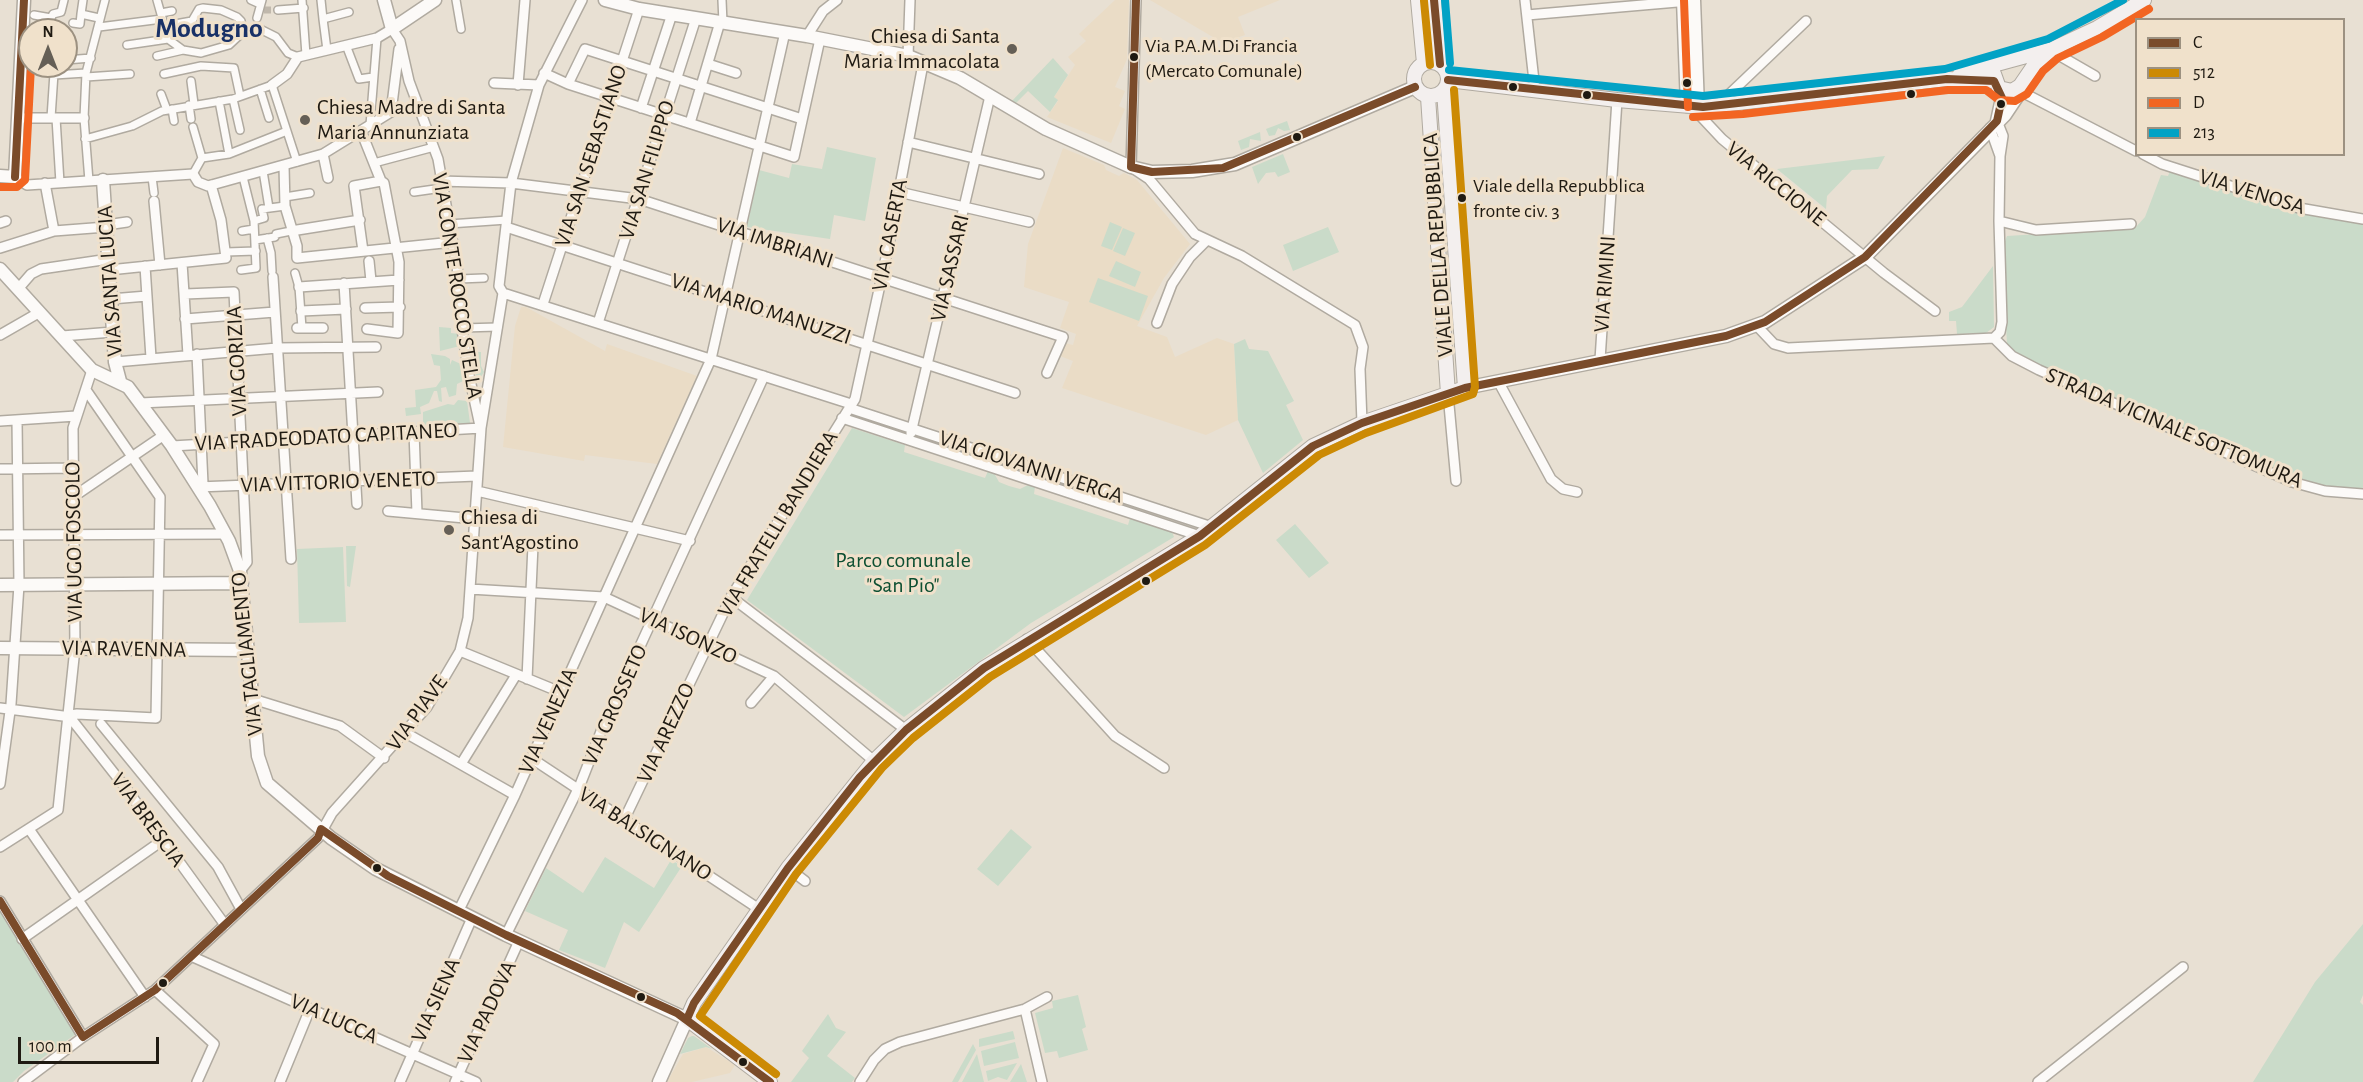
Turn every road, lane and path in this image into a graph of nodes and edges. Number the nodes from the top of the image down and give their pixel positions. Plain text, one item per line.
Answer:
1 (24, 0) edge
2 (64, 0) edge
3 (82, 0) edge
4 (105, 0) edge
5 (157, 0) edge
6 (251, 0) edge
7 (321, 0) edge
8 (384, 0) edge
9 (435, 0) edge
10 (456, 0) edge
11 (525, 0) edge
12 (582, 0) edge
13 (605, 0) edge
14 (722, 0) edge
15 (837, 0) edge
16 (910, 0) edge
17 (1136, 0) edge
18 (1418, 0) edge
19 (1434, 0) edge
20 (1525, 0) edge
21 (1688, 0) edge
22 (2144, 0) edge
23 (303, 4) edge
24 (1608, 4) edge
25 (639, 9) junction
26 (278, 10) tunnel mouth
27 (172, 11) dead end
28 (349, 12) dead end
29 (259, 13) edge
30 (81, 14) junction
31 (672, 14) junction
32 (34, 15) dead end
33 (1527, 15) junction
34 (51, 18) joint
35 (99, 18) junction
36 (696, 18) junction
37 (162, 19) junction
38 (323, 19) junction
39 (1806, 21) dead end
40 (722, 22) junction
41 (78, 24) edge
42 (99, 27) junction
43 (392, 29) junction
44 (461, 29) dead end
45 (243, 32) junction
46 (785, 32) junction
47 (807, 36) junction
48 (377, 38) junction
49 (168, 39) junction
50 (820, 39) junction
51 (400, 41) junction
52 (127, 45) dead end
53 (346, 45) junction
54 (2054, 48) junction
55 (183, 50) junction
56 (327, 50) junction
57 (201, 53) junction
58 (157, 56) dead end
59 (302, 56) junction
60 (908, 56) junction
61 (91, 58) junction
62 (78, 59) edge
63 (622, 61) junction
64 (1424, 63) junction
65 (2005, 63) junction
66 (708, 64) junction
67 (923, 64) junction
68 (1440, 64) junction
69 (201, 66) junction
70 (653, 71) junction
71 (544, 73) junction
72 (736, 73) dead end
73 (130, 74) dead end
74 (164, 74) dead end
75 (86, 75) junction
76 (2095, 76) dead end
77 (373, 77) junction
78 (676, 78) junction
79 (1947, 80) junction
80 (191, 81) dead end
81 (494, 83) dead end
82 (568, 84) junction
83 (1997, 84) junction
84 (2020, 84) junction
85 (272, 85) junction
86 (518, 85) junction
87 (539, 85) junction
88 (1446, 86) junction
89 (701, 87) junction
90 (1415, 87) junction
91 (260, 89) junction
92 (1535, 90) junction
93 (161, 94) dead end
94 (990, 96) junction
95 (237, 97) junction
96 (610, 97) junction
97 (1428, 97) junction
98 (1617, 100) junction
99 (219, 101) junction
100 (191, 105) junction
101 (1718, 106) junction
102 (1692, 107) junction
103 (641, 108) junction
104 (768, 108) junction
105 (169, 110) junction
106 (664, 115) junction
107 (18, 118) junction
108 (54, 118) junction
109 (84, 118) junction
110 (269, 118) dead end
111 (802, 119) junction
112 (174, 121) dead end
113 (690, 123) junction
114 (370, 125) junction
115 (1994, 125) junction
116 (240, 130) dead end
117 (287, 131) junction
118 (361, 131) junction
119 (85, 139) junction
120 (908, 142) junction
121 (1974, 145) junction
122 (760, 146) junction
123 (434, 147) junction
124 (2135, 150) edge
125 (229, 154) junction
126 (323, 154) junction
127 (2000, 156) junction
128 (2147, 156) edge
129 (202, 158) junction
130 (977, 158) junction
131 (297, 162) junction
132 (374, 163) junction
133 (284, 166) junction
134 (1131, 167) junction
135 (263, 171) junction
136 (194, 174) junction
137 (1039, 174) dead end
138 (0, 176) edge
139 (15, 177) junction
140 (152, 177) junction
141 (243, 177) junction
142 (328, 178) dead end
143 (103, 180) junction
144 (89, 181) junction
145 (381, 181) junction
146 (45, 183) junction
147 (60, 183) junction
148 (511, 183) junction
149 (441, 184) junction
150 (209, 185) junction
151 (579, 190) junction
152 (310, 192) dead end
153 (414, 192) dead end
154 (899, 192) junction
155 (154, 197) joint
156 (639, 199) junction
157 (285, 201) junction
158 (964, 207) junction
159 (269, 208) junction
160 (2363, 219) edge
161 (360, 220) junction
162 (254, 221) junction
163 (1999, 221) junction
164 (127, 222) dead end
165 (1029, 222) dead end
166 (449, 224) junction
167 (506, 224) junction
168 (2131, 224) dead end
169 (106, 226) junction
170 (255, 229) junction
171 (54, 231) junction
172 (242, 231) dead end
173 (291, 231) junction
174 (741, 233) junction
175 (267, 238) junction
176 (255, 240) junction
177 (1206, 241) junction
178 (453, 242) junction
179 (562, 245) junction
180 (0, 248) edge
181 (397, 248) junction
182 (256, 251) junction
183 (367, 254) junction
184 (226, 255) junction
185 (1865, 257) junction
186 (297, 258) junction
187 (182, 263) junction
188 (618, 263) junction
189 (109, 264) junction
190 (160, 265) junction
191 (145, 266) junction
192 (0, 269) edge
193 (241, 270) dead end
194 (272, 274) joint
195 (882, 277) junction
196 (484, 278) dead end
197 (459, 279) junction
198 (399, 280) junction
199 (371, 281) junction
200 (344, 283) junction
201 (299, 287) junction
202 (18, 289) junction
203 (502, 293) junction
204 (184, 294) junction
205 (147, 296) junction
206 (943, 297) junction
207 (726, 298) junction
208 (111, 299) junction
209 (543, 304) junction
210 (400, 306) junction
211 (365, 308) dead end
212 (346, 309) junction
213 (322, 310) junction
214 (301, 311) junction
215 (1935, 311) dead end
216 (40, 312) junction
217 (275, 312) junction
218 (235, 315) junction
219 (185, 319) junction
220 (598, 323) junction
221 (1157, 323) dead end
222 (1758, 326) junction
223 (498, 327) junction
224 (299, 328) joint
225 (462, 328) junction
226 (367, 329) dead end
227 (113, 332) junction
228 (0, 335) edge
229 (62, 336) junction
230 (1994, 338) junction
231 (867, 344) junction
232 (349, 346) junction
233 (376, 347) dead end
234 (278, 348) junction
235 (236, 351) junction
236 (192, 355) junction
237 (151, 358) junction
238 (711, 359) junction
239 (1600, 360) junction
240 (115, 362) junction
241 (928, 364) junction
242 (92, 370) junction
243 (1047, 373) dead end
244 (469, 375) junction
245 (490, 376) junction
246 (764, 376) junction
247 (120, 381) junction
248 (1498, 381) junction
249 (1465, 388) junction
250 (86, 390) junction
251 (378, 392) dead end
252 (352, 393) junction
253 (1015, 393) dead end
254 (1448, 394) junction
255 (282, 397) junction
256 (239, 399) junction
257 (199, 401) junction
258 (140, 403) junction
259 (850, 406) junction
260 (76, 416) junction
261 (842, 418) junction
262 (17, 420) junction
263 (0, 421) edge
264 (1362, 423) junction
265 (481, 428) junction
266 (913, 428) junction
267 (414, 432) junction
268 (164, 435) junction
269 (354, 435) junction
270 (284, 440) junction
271 (909, 440) junction
272 (242, 442) junction
273 (201, 445) junction
274 (172, 446) junction
275 (132, 457) junction
276 (74, 468) junction
277 (0, 469) edge
278 (18, 469) junction
279 (477, 476) junction
280 (416, 478) junction
281 (1456, 481) dead end
282 (356, 482) junction
283 (286, 484) junction
284 (244, 486) junction
285 (198, 487) junction
286 (477, 491) junction
287 (1577, 492) dead end
288 (2363, 494) edge
289 (73, 497) junction
290 (357, 504) dead end
291 (388, 511) dead end
292 (417, 513) junction
293 (476, 519) junction
294 (1212, 527) junction
295 (635, 528) junction
296 (160, 534) junction
297 (225, 534) junction
298 (0, 535) edge
299 (19, 535) junction
300 (76, 535) junction
301 (1200, 536) junction
302 (690, 541) junction
303 (533, 545) dead end
304 (291, 559) dead end
305 (241, 577) junction
306 (159, 583) junction
307 (75, 584) junction
308 (0, 585) edge
309 (19, 585) junction
310 (470, 589) junction
311 (531, 592) junction
312 (604, 597) junction
313 (731, 597) junction
314 (654, 620) junction
315 (1027, 639) junction
316 (707, 645) junction
317 (0, 648) edge
318 (14, 648) junction
319 (75, 648) junction
320 (159, 650) junction
321 (248, 650) junction
322 (460, 651) junction
323 (516, 675) junction
324 (774, 676) junction
325 (527, 679) junction
326 (560, 692) junction
327 (253, 699) junction
328 (751, 703) dead end
329 (5, 709) edge
330 (69, 716) junction
331 (102, 724) dead end
332 (906, 730) junction
333 (404, 732) junction
334 (384, 758) junction
335 (531, 758) junction
336 (874, 761) junction
337 (461, 764) junction
338 (1164, 768) dead end
339 (0, 784) edge
340 (578, 790) junction
341 (514, 795) junction
342 (624, 820) junction
343 (29, 829) junction
344 (321, 829) junction
345 (163, 840) junction
346 (0, 847) edge
347 (788, 868) junction
348 (805, 881) dead end
349 (78, 900) junction
350 (0, 901) edge
351 (242, 909) junction
352 (759, 909) junction
353 (458, 912) junction
354 (471, 918) junction
355 (225, 925) junction
356 (506, 935) junction
357 (22, 939) junction
358 (519, 941) junction
359 (193, 957) junction
360 (2183, 967) dead end
361 (154, 990) junction
362 (145, 997) junction
363 (1047, 997) dead end
364 (310, 1009) junction
365 (1025, 1009) junction
366 (687, 1019) junction
367 (83, 1037) junction
368 (412, 1053) junction
369 (457, 1078) edge
370 (23, 1082) edge
371 (197, 1082) edge
372 (280, 1082) edge
373 (400, 1082) edge
374 (476, 1082) edge
375 (659, 1082) edge
376 (770, 1082) edge
377 (861, 1082) edge
378 (1042, 1082) edge
379 (2038, 1082) edge

1 - 107 street
2 - 34 street
3 - 30 street
4 - 35 street
5 - 37 street
6 - 29 street
7 - 38 street
8 - 43 street
9 - 43 street
10 - 44 street
11 - 86 street
12 - 71 street
13 - 25 street
14 - 40 street
15 - 47 street
16 - 60 street
17 - 134 street
18 - 64 main road
19 - 68 main road
20 - 33 street
21 - 24 street
21 - 102 street
22 - 54 main road
23 - 26 street
23 - 59 street
24 - 33 street
25 - 31 street
25 - 63 street, VIA SAN SEBASTIANO
27 - 37 street
28 - 38 street
29 - 45 street
29 - 59 street
30 - 35 street
30 - 41 street
31 - 36 street
31 - 70 street
32 - 34 street
33 - 92 street
35 - 42 street
36 - 40 street
36 - 78 street, VIA SAN FILIPPO
37 - 42 street
37 - 45 street
37 - 49 street
38 - 56 street
39 - 101 street
40 - 46 street
40 - 66 street
42 - 61 street
43 - 48 street
43 - 51 street
45 - 57 street
46 - 47 street
46 - 104 street, VIA VENEZIA
47 - 50 street
48 - 53 street
48 - 77 street
49 - 52 street
49 - 55 street
50 - 60 street
50 - 111 street
51 - 114 street
51 - 123 street, VIA CONTE ROCCO STELLA
53 - 56 street
53 - 77 street
54 - 65 main road
54 - 76 street
54 - 84 main road
55 - 57 street
55 - 58 street
56 - 59 street
57 - 69 street
59 - 85 street
60 - 67 street
61 - 62 street
61 - 75 street
63 - 70 street
63 - 82 street
63 - 96 street, VIA SAN SEBASTIANO
64 - 68 main road
64 - 90 main road
65 - 79 main road
65 - 83 main road
65 - 84 main road
66 - 72 street
66 - 89 street
67 - 94 street
67 - 120 street, VIA CASERTA
68 - 88 main road
69 - 74 street
69 - 95 street
70 - 78 street
70 - 103 street
71 - 82 street
71 - 87 street
73 - 75 street
75 - 108 street
75 - 109 street
77 - 114 street
78 - 89 street
78 - 106 street, VIA SAN FILIPPO
79 - 83 main road
79 - 101 main road
80 - 100 street
81 - 86 street
82 - 96 street
83 - 84 main road
83 - 115 street
84 - 115 street
84 - 124 street
85 - 91 street
85 - 117 street
86 - 87 street
87 - 148 street
88 - 92 main road
88 - 97 main road
88 - 249 main road, VIALE DELLA REPUBBLICA
89 - 104 street
89 - 113 street
90 - 97 main road
90 - 134 street
91 - 95 street
91 - 110 street
92 - 98 main road
93 - 105 street
94 - 130 street, VIA SASSARI
94 - 134 street
95 - 99 street
95 - 116 street
96 - 103 street
96 - 151 street, VIA SAN SEBASTIANO
97 - 254 main road, VIALE DELLA REPUBBLICA
98 - 102 main road
98 - 239 street, VIA RIMINI
99 - 100 street
99 - 125 street
100 - 105 street
100 - 129 street
101 - 102 main road
102 - 185 street, VIA RICCIONE
103 - 106 street
104 - 111 street
104 - 122 street, VIA VENEZIA
105 - 112 street
105 - 119 street
106 - 113 street
106 - 156 street, VIA SAN FILIPPO
107 - 108 street
107 - 139 street
108 - 109 street
108 - 147 street
109 - 119 street
111 - 122 street
113 - 122 street
114 - 118 street
115 - 121 street
115 - 127 street
117 - 125 street
117 - 131 street
118 - 126 street
118 - 132 street
119 - 144 street
120 - 130 street
120 - 154 street, VIA CASERTA
121 - 127 street
121 - 185 street
122 - 174 street, VIA VENEZIA
123 - 132 street
123 - 149 street, VIA CONTE ROCCO STELLA
125 - 129 street
126 - 131 street
126 - 142 street
127 - 163 street
128 - 160 street, VIA VENOSA
129 - 136 street
130 - 137 street
130 - 158 street, VIA SASSARI
131 - 133 street
132 - 145 street
133 - 135 street
133 - 157 street
134 - 177 street
135 - 141 street
135 - 159 street
136 - 140 street
136 - 150 street
138 - 139 street
139 - 146 street
140 - 143 street
140 - 155 street
141 - 150 street
141 - 162 street
143 - 144 street
143 - 169 street, VIA SANTA LUCIA
144 - 147 street
145 - 161 street
145 - 181 street
146 - 147 street
146 - 171 street
148 - 149 street, VIA IMBRIANI
148 - 151 street, VIA IMBRIANI
148 - 167 street
149 - 153 street
149 - 166 street, VIA CONTE ROCCO STELLA
150 - 184 street
151 - 156 street, VIA IMBRIANI
151 - 179 street, VIA SAN SEBASTIANO
152 - 157 street
154 - 158 street
154 - 195 street, VIA CASERTA
155 - 190 street
156 - 174 street, VIA IMBRIANI
156 - 188 street, VIA SAN FILIPPO
157 - 159 street
157 - 173 street
158 - 165 street
158 - 206 street, VIA SASSARI
159 - 162 street
161 - 173 street
161 - 183 street
162 - 170 street
163 - 168 street
163 - 230 street
164 - 169 street
166 - 167 street
166 - 178 street, VIA CONTE ROCCO STELLA
167 - 179 street, VIA MARIO MANUZZI
167 - 203 street
169 - 171 street
169 - 189 street, VIA SANTA LUCIA
170 - 172 street
170 - 176 street
171 - 180 street
173 - 175 street
173 - 186 street
174 - 195 street, VIA IMBRIANI
174 - 207 street, VIA VENEZIA
175 - 176 street
175 - 194 street
176 - 182 street
177 - 221 street
177 - 264 street
178 - 181 street
178 - 197 street, VIA CONTE ROCCO STELLA
179 - 188 street, VIA MARIO MANUZZI
179 - 209 street, VIA SAN SEBASTIANO
181 - 183 street
181 - 198 street
182 - 184 street
182 - 193 street
183 - 186 street
183 - 199 street
184 - 187 street
185 - 215 street, VIA RICCIONE
185 - 222 street
186 - 201 street
187 - 190 street
187 - 204 street
188 - 207 street, VIA MARIO MANUZZI
188 - 220 street, VIA SAN FILIPPO
189 - 191 street
189 - 202 street
189 - 208 street, VIA SANTA LUCIA
190 - 191 street
191 - 205 street
192 - 202 street
194 - 217 street
195 - 206 street, VIA IMBRIANI
195 - 231 street, VIA CASERTA
196 - 197 street
197 - 225 street, VIA CONTE ROCCO STELLA
198 - 199 street
198 - 210 street
199 - 200 street
200 - 201 street
200 - 212 street
201 - 214 street
202 - 216 street
203 - 209 street, VIA GIOVANNI VERGA
203 - 223 street
204 - 218 street, VIA GORIZIA
204 - 219 street
205 - 208 street
205 - 237 street
206 - 241 street, VIA SASSARI
206 - 243 street, VIA IMBRIANI
207 - 231 street, VIA MARIO MANUZZI
207 - 238 street, VIA VENEZIA
208 - 227 street, VIA SANTA LUCIA
209 - 220 street, VIA GIOVANNI VERGA
210 - 211 street
210 - 226 street
212 - 213 street
212 - 232 street
213 - 214 street
213 - 224 street
214 - 224 street
216 - 228 street
216 - 229 street
217 - 218 street
217 - 234 street
218 - 219 street
218 - 235 street, VIA GORIZIA
219 - 236 street
220 - 238 street, VIA GIOVANNI VERGA
222 - 230 street
222 - 239 street
223 - 225 street
223 - 245 street
225 - 244 street, VIA CONTE ROCCO STELLA
227 - 229 street
227 - 240 street, VIA SANTA LUCIA
229 - 242 street
230 - 288 street, STRADA VICINALE SOTTOMURA
231 - 241 street, VIA MARIO MANUZZI
231 - 259 street, VIA CASERTA
232 - 233 street
232 - 234 street
232 - 252 street
234 - 235 street
234 - 255 street
235 - 236 street
235 - 256 street, VIA GORIZIA
236 - 237 street
236 - 257 street
237 - 240 street
238 - 246 street, VIA GIOVANNI VERGA
238 - 295 street, VIA VENEZIA
239 - 248 street
240 - 247 street, VIA SANTA LUCIA
241 - 253 street, VIA MARIO MANUZZI
241 - 266 street, VIA SASSARI
242 - 247 street
242 - 250 street, VIA UGO FOSCOLO
244 - 245 street
244 - 265 street, VIA CONTE ROCCO STELLA
245 - 265 street
246 - 259 street, VIA GIOVANNI VERGA
246 - 302 street, VIA GROSSETO
247 - 258 street, VIA TAGLIAMENTO
248 - 249 street
248 - 287 street
249 - 254 main road
250 - 260 street, VIA UGO FOSCOLO
250 - 275 street
251 - 252 street
252 - 255 street
252 - 269 street
254 - 264 main road
254 - 281 street
255 - 256 street
255 - 270 street
256 - 257 street
256 - 272 street, VIA GORIZIA
257 - 258 street
257 - 273 street
258 - 268 street, VIA TAGLIAMENTO
259 - 261 street, VIA FRATELLI BANDIERA
259 - 266 street, VIA GIOVANNI VERGA
260 - 262 street
260 - 276 street, VIA UGO FOSCOLO
261 - 271 street, VIA GIOVANNI VERGA
261 - 313 street, VIA FRATELLI BANDIERA
262 - 263 street
262 - 278 street
264 - 294 main road
265 - 267 street, VIA FRADEODATO CAPITANEO
265 - 279 street, VIA PIAVE
266 - 271 street, VIA SASSARI
266 - 294 street, VIA GIOVANNI VERGA
267 - 269 street, VIA FRADEODATO CAPITANEO
267 - 280 street
268 - 274 street, VIA TAGLIAMENTO
268 - 275 street
269 - 270 street, VIA FRADEODATO CAPITANEO
269 - 282 street
270 - 272 street, VIA FRADEODATO CAPITANEO
270 - 283 street
271 - 301 street, VIA GIOVANNI VERGA
272 - 273 street, VIA FRADEODATO CAPITANEO
272 - 284 street, VIA GORIZIA
273 - 274 street, VIA FRADEODATO CAPITANEO
273 - 285 street
274 - 285 street, VIA TAGLIAMENTO
275 - 289 street
275 - 296 street
276 - 278 street
276 - 289 street, VIA UGO FOSCOLO
277 - 278 street
278 - 299 street
279 - 280 street, VIA VITTORIO VENETO
279 - 286 street, VIA PIAVE
280 - 282 street, VIA VITTORIO VENETO
280 - 292 street
282 - 283 street, VIA VITTORIO VENETO
282 - 290 street
283 - 284 street, VIA VITTORIO VENETO
283 - 304 street
284 - 285 street, VIA VITTORIO VENETO
284 - 305 street, VIA GORIZIA
285 - 297 street, VIA TAGLIAMENTO
286 - 293 street, VIA PIAVE
286 - 295 street
289 - 300 street, VIA UGO FOSCOLO
291 - 292 street
292 - 293 street
293 - 310 street, VIA PIAVE
294 - 301 main road
295 - 302 street
295 - 312 street, VIA VENEZIA
296 - 297 street
296 - 300 street
296 - 306 street
297 - 305 street, VIA TAGLIAMENTO
298 - 299 street
299 - 300 street
299 - 309 street
300 - 307 street, VIA UGO FOSCOLO
301 - 315 main road
302 - 314 street, VIA GROSSETO
303 - 311 street
305 - 306 street
305 - 321 street, VIA TAGLIAMENTO
306 - 307 street
306 - 320 street
307 - 309 street
307 - 319 street, VIA UGO FOSCOLO
308 - 309 street
309 - 318 street
310 - 311 street, VIA ISONZO
310 - 322 street, VIA PIAVE
311 - 312 street, VIA ISONZO
311 - 325 street
312 - 314 street, VIA ISONZO
312 - 326 street, VIA VENEZIA
313 - 316 street, VIA FRATELLI BANDIERA
313 - 332 street
314 - 316 street, VIA ISONZO
314 - 340 street, VIA GROSSETO
315 - 332 main road
315 - 338 street
316 - 324 street, VIA ISONZO
316 - 342 street, VIA AREZZO
317 - 318 street, VIA RAVENNA
318 - 319 street, VIA RAVENNA
318 - 329 street
319 - 320 street, VIA RAVENNA
319 - 330 street, VIA UGO FOSCOLO
320 - 321 street, VIA RAVENNA
320 - 330 street
321 - 327 street, VIA TAGLIAMENTO
322 - 323 street
322 - 333 street, VIA PIAVE
323 - 325 street
323 - 337 street
324 - 328 street
324 - 336 street, VIA ISONZO
325 - 326 street
326 - 335 street, VIA VENEZIA
327 - 334 street
327 - 344 street, VIA TAGLIAMENTO
329 - 330 street
329 - 339 street
330 - 343 street, VIA UGO FOSCOLO
330 - 345 street, VIA BRESCIA
331 - 351 street
332 - 336 main road
333 - 334 street, VIA PIAVE
333 - 337 street
334 - 344 street, VIA PIAVE
335 - 340 street, VIA BALSIGNANO
335 - 341 street, VIA VENEZIA
336 - 347 main road
337 - 341 street
340 - 342 street, VIA BALSIGNANO
340 - 356 street, VIA GROSSETO
341 - 353 street, VIA VENEZIA
342 - 352 street, VIA BALSIGNANO
343 - 346 street
343 - 349 street
344 - 351 street, VIA PIAVE
344 - 353 street, VIA TAGLIAMENTO
345 - 349 street
345 - 355 street, VIA BRESCIA
347 - 348 street
347 - 352 main road
349 - 357 street
349 - 362 street
350 - 357 street
351 - 355 street, VIA PIAVE
352 - 366 main road
353 - 354 street, VIA TAGLIAMENTO
354 - 356 street, VIA TAGLIAMENTO
354 - 368 street, VIA SIENA
355 - 359 street, VIA PIAVE
356 - 358 street, VIA TAGLIAMENTO
357 - 367 street
358 - 366 street, VIA TAGLIAMENTO
358 - 369 street, VIA PADOVA
359 - 361 street, VIA PIAVE
359 - 364 street, VIA LUCCA
360 - 379 street
361 - 362 street, VIA PIAVE
361 - 371 street
362 - 367 street, VIA PIAVE
363 - 365 street
364 - 368 street, VIA LUCCA
364 - 372 street
365 - 377 street
365 - 378 street
366 - 375 street
366 - 376 main road
367 - 370 street, VIA PIAVE
368 - 369 street, VIA LUCCA
368 - 373 street, VIA SIENA
369 - 374 street, VIA LUCCA

